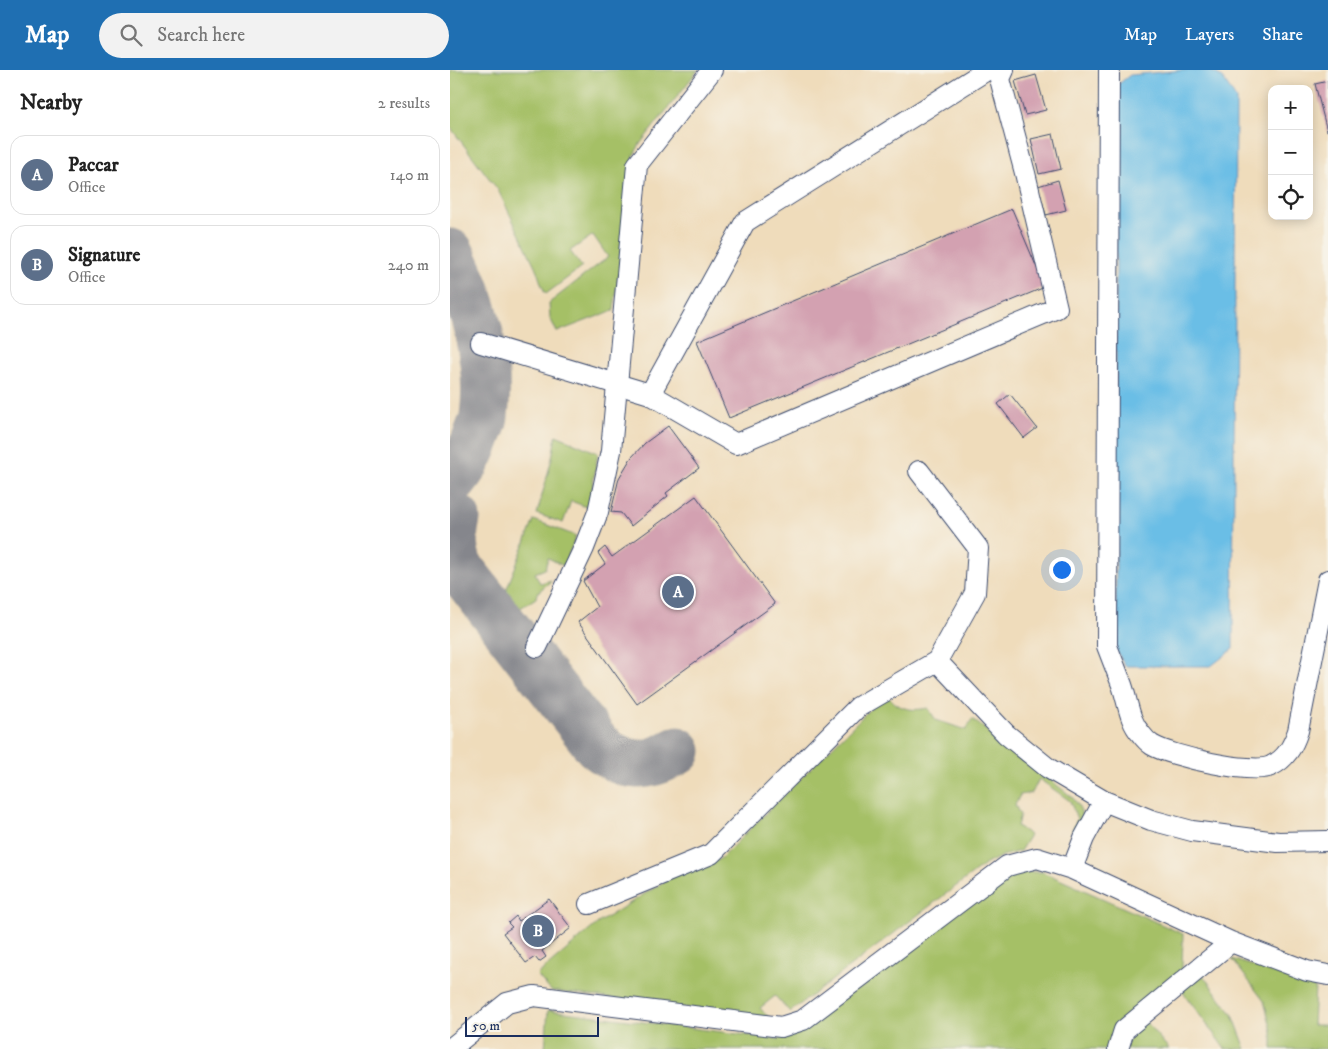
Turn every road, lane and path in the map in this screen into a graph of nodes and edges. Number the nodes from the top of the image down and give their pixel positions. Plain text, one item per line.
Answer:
1 (712, 70) edge
2 (987, 70) edge
3 (1004, 70) edge
4 (1109, 70) edge
5 (480, 343) dead end
6 (616, 385) junction
7 (650, 394) junction
8 (919, 471) dead end
9 (1328, 580) edge
10 (538, 647) dead end
11 (937, 661) junction
12 (1104, 801) junction
13 (1328, 841) edge
14 (1072, 868) junction
15 (589, 904) dead end
16 (1232, 942) junction
17 (1328, 975) edge
18 (450, 1049) edge
19 (1118, 1049) edge

1 - 6 lane
2 - 7 lane
3 - 7 lane
4 - 9 lane
5 - 6 lane
6 - 7 lane
6 - 10 lane
8 - 11 lane
11 - 12 lane
11 - 15 lane
12 - 13 lane
12 - 14 lane
14 - 16 lane
14 - 18 lane
16 - 17 lane
16 - 19 lane

